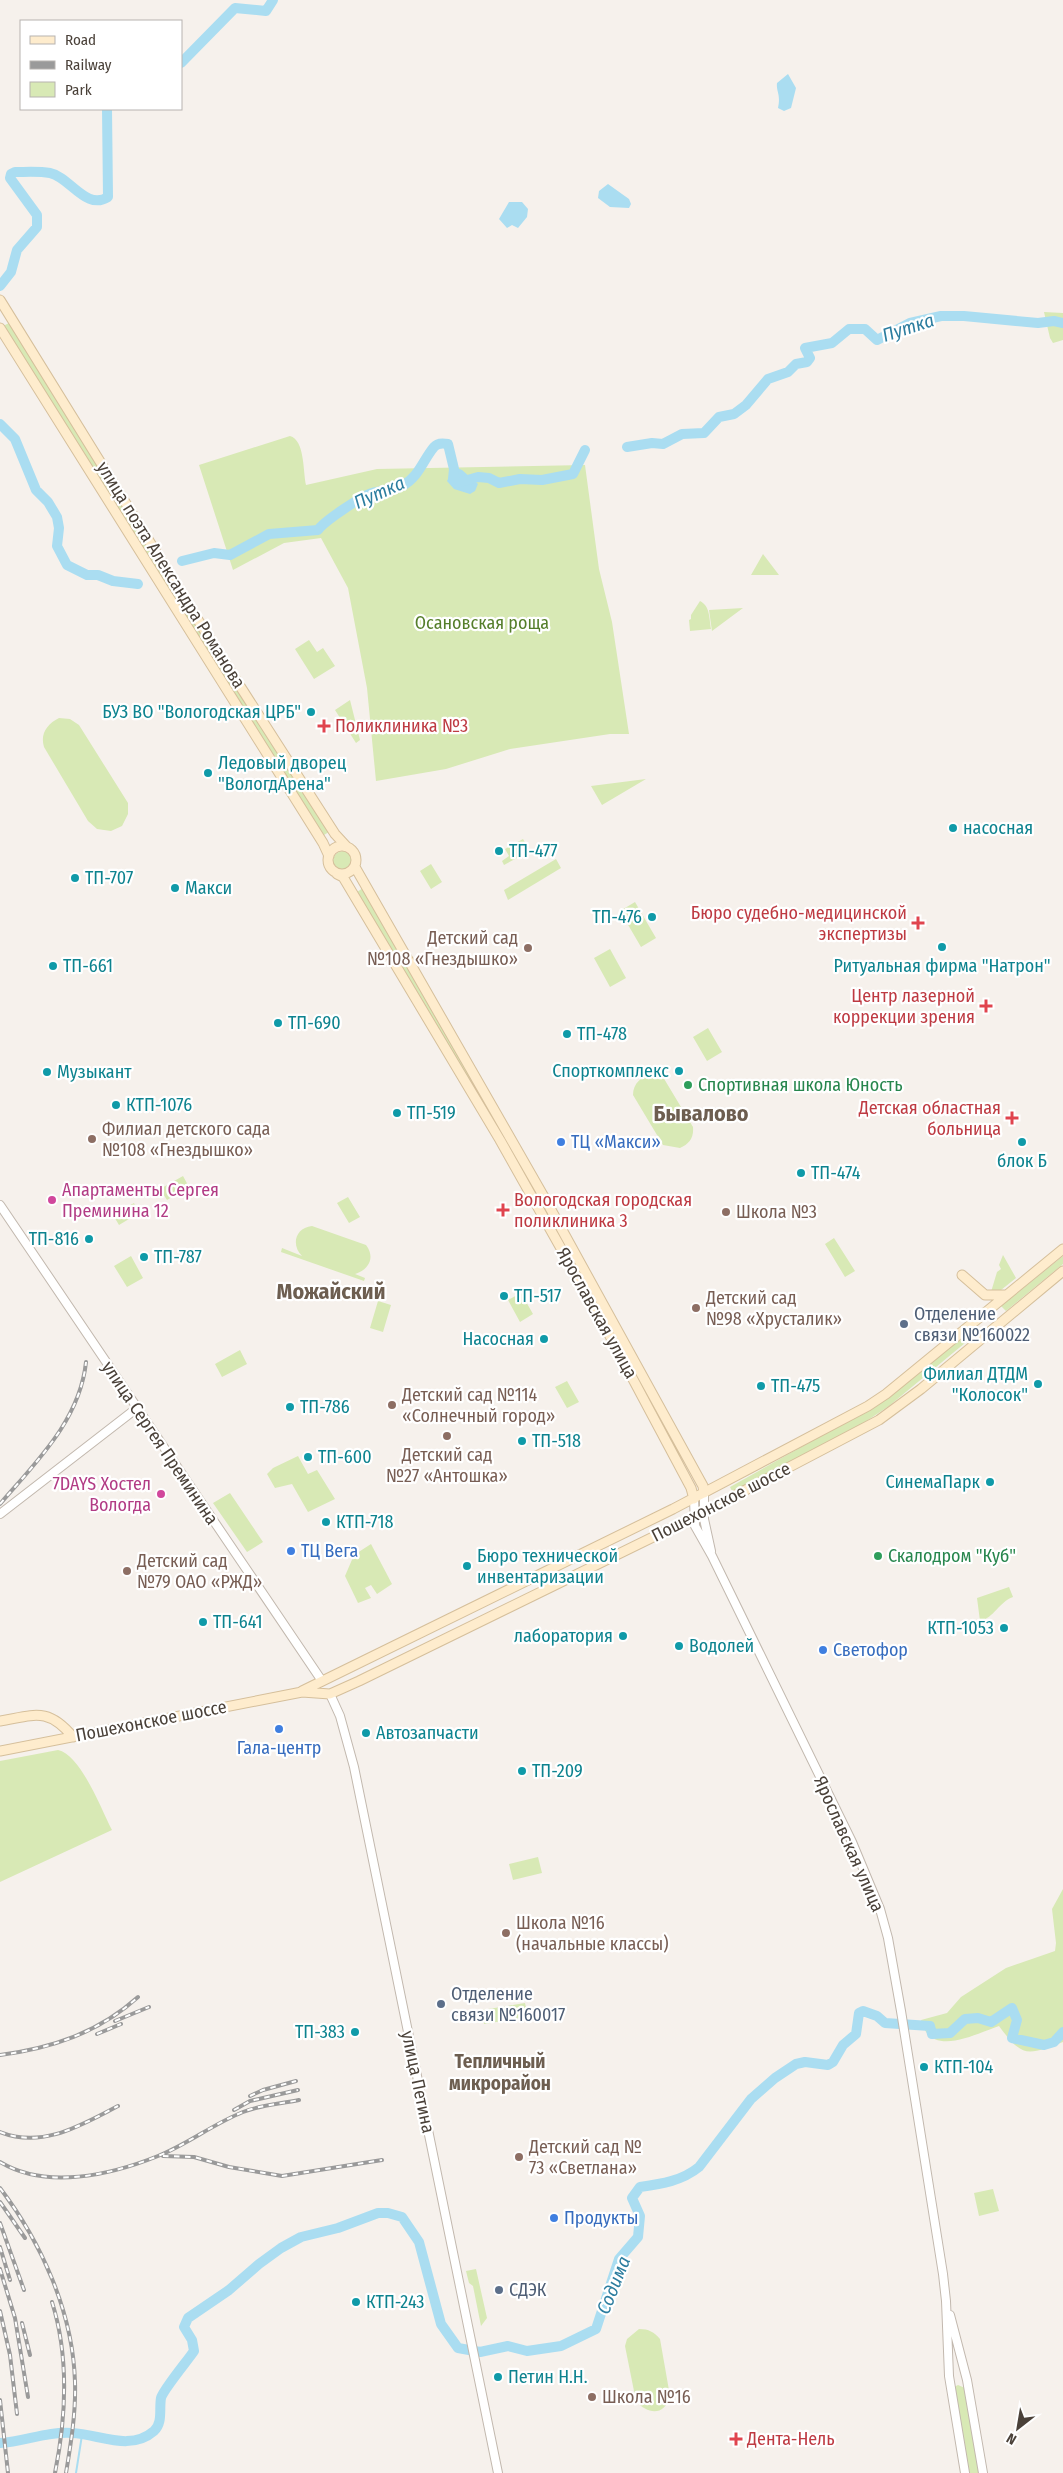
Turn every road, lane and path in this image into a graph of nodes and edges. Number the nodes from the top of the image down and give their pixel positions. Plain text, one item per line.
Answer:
1 (0, 300) edge
2 (0, 328) edge
3 (347, 847) junction
4 (329, 856) junction
5 (355, 867) junction
6 (337, 874) junction
7 (0, 1204) edge
8 (1063, 1249) edge
9 (1063, 1271) edge
10 (962, 1275) dead end
11 (1008, 1295) junction
12 (1000, 1302) junction
13 (1012, 1314) junction
14 (980, 1318) junction
15 (990, 1332) junction
16 (956, 1337) junction
17 (969, 1350) junction
18 (637, 1365) junction
19 (627, 1369) junction
20 (136, 1408) junction
21 (725, 1483) junction
22 (704, 1493) junction
23 (731, 1498) junction
24 (694, 1499) junction
25 (704, 1512) junction
26 (0, 1514) edge
27 (662, 1514) junction
28 (694, 1517) junction
29 (670, 1528) junction
30 (712, 1556) junction
31 (427, 1631) junction
32 (434, 1644) junction
33 (322, 1681) junction
34 (302, 1692) junction
35 (330, 1694) junction
36 (0, 1721) edge
37 (73, 1737) junction
38 (0, 1751) edge
39 (946, 2301) junction
40 (949, 2376) junction
41 (967, 2380) junction
42 (498, 2473) edge
43 (964, 2473) edge
44 (983, 2473) edge

1 - 3 main road, улица поэта Александра Романова
2 - 4 main road, улица поэта Александра Романова
3 - 4 main road
3 - 5 main road
4 - 6 main road
5 - 6 main road
5 - 18 main road, Ярославская улица
6 - 19 main road, Ярославская улица
7 - 20 street, улица Сергея Преминина
8 - 11 main road, Пошехонское шоссе
9 - 13 main road, Пошехонское шоссе
10 - 11 main road
11 - 12 main road, Пошехонское шоссе
12 - 13 main road
12 - 14 main road, Пошехонское шоссе
13 - 15 main road, Пошехонское шоссе
14 - 15 main road
14 - 16 main road, Пошехонское шоссе
15 - 17 main road, Пошехонское шоссе
16 - 17 main road
16 - 21 main road, Пошехонское шоссе
17 - 23 main road, Пошехонское шоссе
18 - 19 main road
18 - 22 main road, Ярославская улица
19 - 24 main road, Ярославская улица
20 - 26 street
20 - 33 street, улица Сергея Преминина
21 - 22 main road, Пошехонское шоссе
21 - 23 main road
22 - 24 main road, Пошехонское шоссе
22 - 25 street, Ярославская улица
23 - 25 main road, Пошехонское шоссе
24 - 27 main road, Пошехонское шоссе
24 - 28 street, Ярославская улица
25 - 28 main road, Пошехонское шоссе
25 - 30 street, Ярославская улица
27 - 29 main road
27 - 31 main road, Пошехонское шоссе
28 - 29 main road, Пошехонское шоссе
28 - 30 street, Ярославская улица
29 - 32 main road, Пошехонское шоссе
30 - 39 street, Ярославская улица
31 - 32 main road
31 - 33 main road, Пошехонское шоссе
32 - 35 main road, Пошехонское шоссе
33 - 34 main road, Пошехонское шоссе
33 - 35 main road
34 - 35 main road, Пошехонское шоссе
34 - 37 main road, Пошехонское шоссе
35 - 42 street, улица Петина
36 - 37 main road
37 - 38 main road, Пошехонское шоссе
39 - 40 street, Ярославская улица
39 - 41 street, Ярославская улица
40 - 41 street
40 - 43 street, Ярославская улица
41 - 44 street, Ярославская улица

